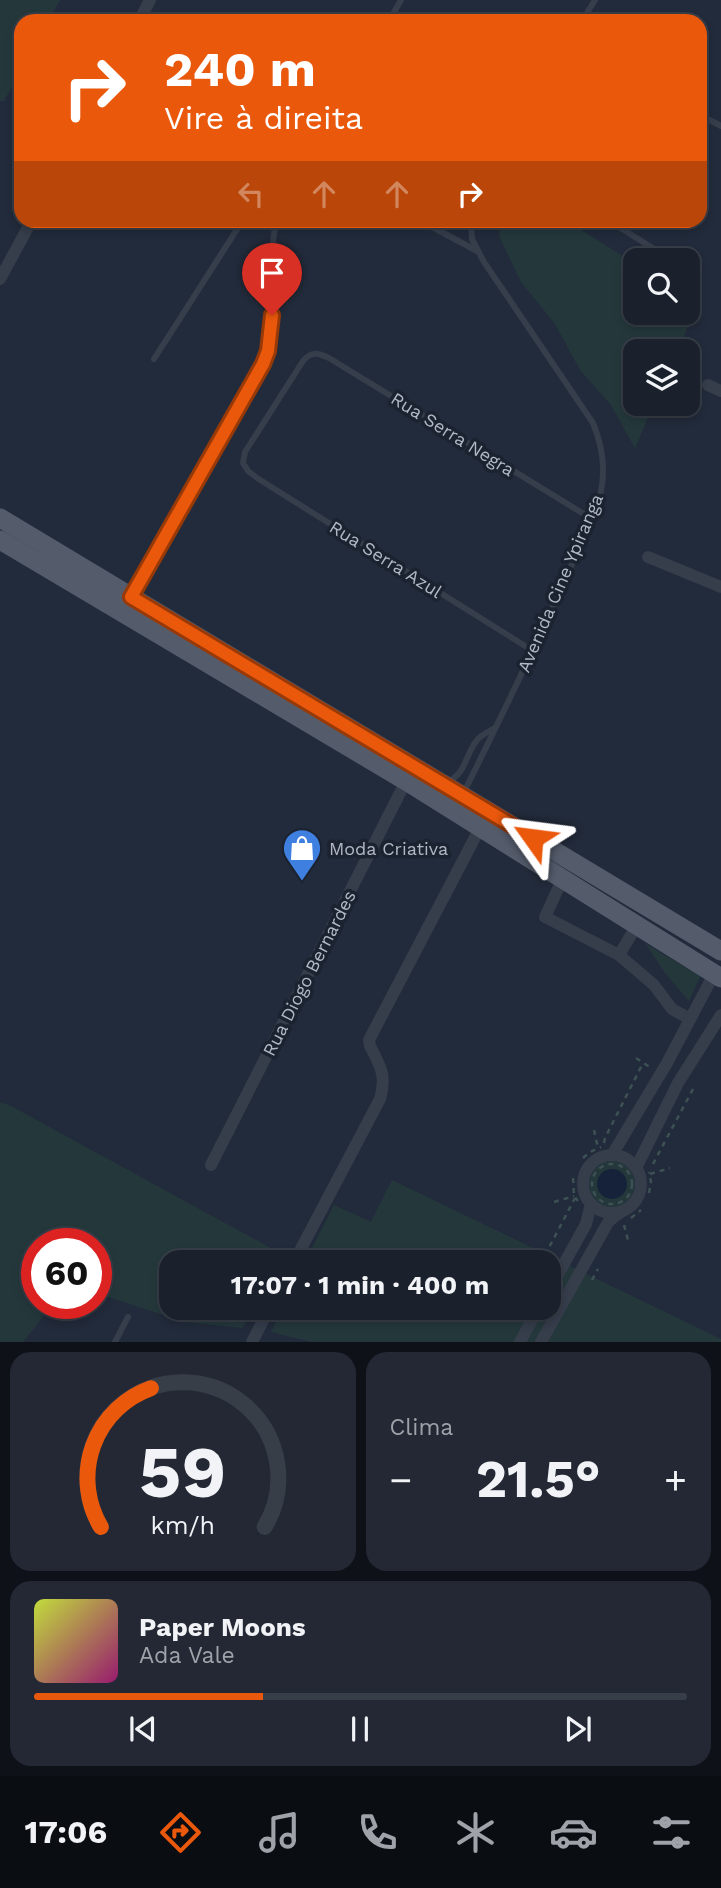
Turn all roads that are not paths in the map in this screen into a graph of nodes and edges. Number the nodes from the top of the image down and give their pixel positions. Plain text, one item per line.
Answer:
1 (28, 228) edge
2 (238, 228) edge
3 (275, 228) edge
4 (434, 228) edge
5 (471, 228) edge
6 (621, 228) edge
7 (652, 248) edge
8 (477, 251) junction
9 (0, 279) edge
10 (313, 353) joint
11 (155, 359) dead end
12 (708, 385) dead end
13 (721, 391) edge
14 (0, 518) edge
15 (592, 519) junction
16 (0, 540) edge
17 (648, 557) dead end
18 (721, 587) edge
19 (131, 597) junction
20 (533, 651) junction
21 (496, 727) junction
22 (406, 781) junction
23 (438, 781) junction
24 (463, 796) junction
25 (481, 826) junction
26 (563, 878) junction
27 (636, 925) junction
28 (721, 951) edge
29 (619, 955) junction
30 (718, 976) edge
31 (721, 1015) edge
32 (690, 1019) junction
33 (716, 1031) edge
34 (609, 1155) junction
35 (211, 1165) dead end
36 (642, 1168) junction
37 (591, 1204) junction
38 (625, 1216) junction
39 (301, 1250) edge
40 (561, 1269) edge
41 (128, 1317) dead end
42 (263, 1320) edge
43 (532, 1320) edge
44 (115, 1342) edge
45 (252, 1342) edge
46 (520, 1342) edge
47 (541, 1342) edge

1 - 9 street
2 - 11 lane
3 - 19 lane
4 - 8 lane
5 - 8 lane, Avenida Cine Ypiranga
6 - 7 lane
8 - 15 lane, Avenida Cine Ypiranga
10 - 15 lane, Rua Serra Negra
10 - 20 lane, Rua Serra Azul
12 - 13 street
14 - 19 main road
15 - 20 lane, Avenida Cine Ypiranga
16 - 22 main road
17 - 18 street
19 - 23 main road
20 - 21 lane, Avenida Cine Ypiranga
21 - 23 lane, Avenida Cine Ypiranga
21 - 24 lane, Avenida Cine Ypiranga
22 - 25 main road
22 - 35 street, Rua Diogo Bernardes
23 - 24 main road
24 - 28 main road
25 - 26 main road
25 - 39 street
26 - 27 main road
26 - 29 street
27 - 29 street
27 - 30 main road
29 - 32 street
30 - 32 street
31 - 33 street
32 - 34 street
33 - 36 street
34 - 36 street
34 - 37 street
36 - 38 street
37 - 38 street
37 - 40 street
38 - 47 street
41 - 44 lane
42 - 45 street
43 - 46 street

